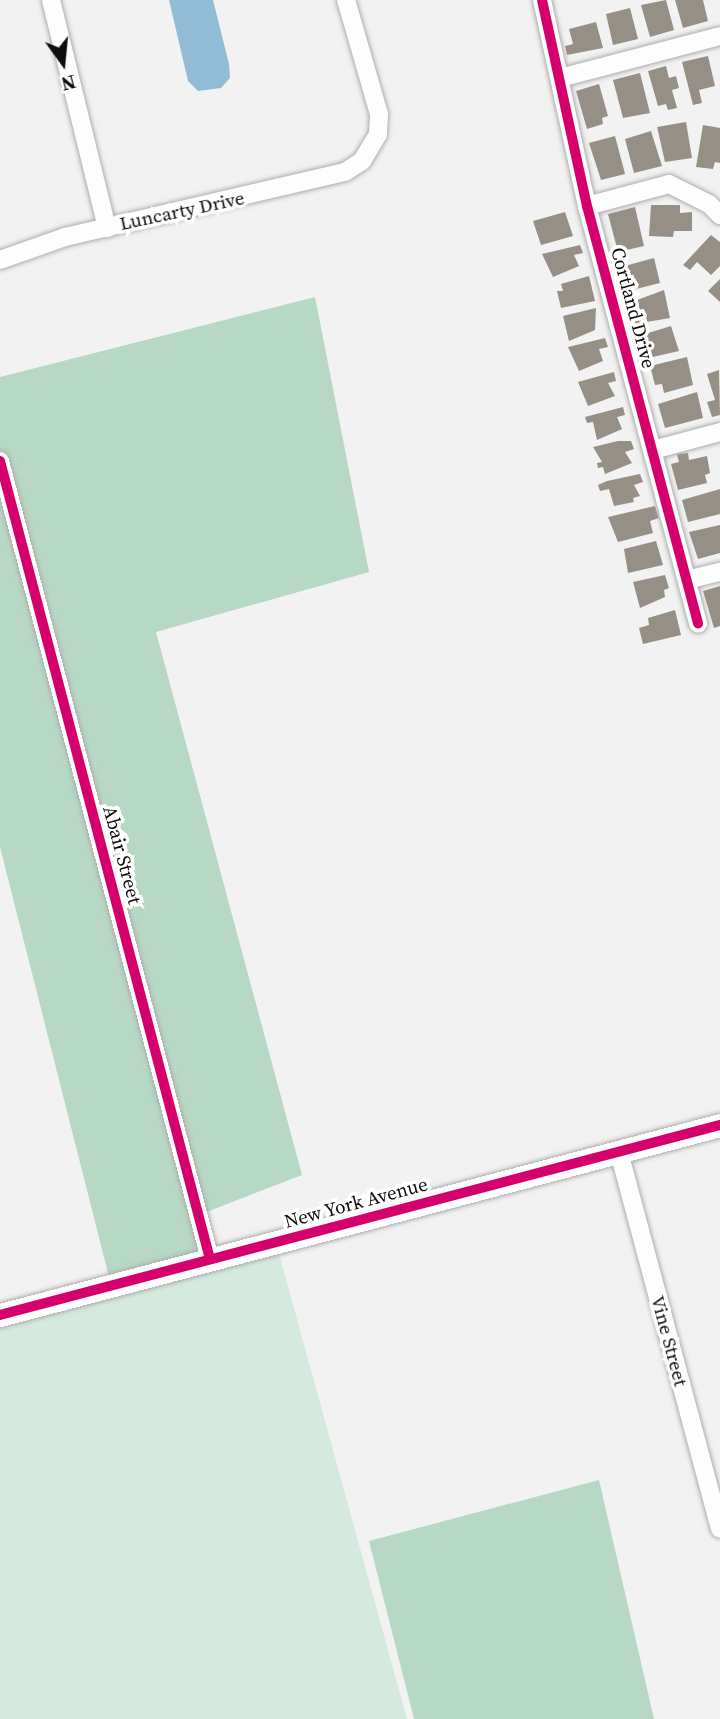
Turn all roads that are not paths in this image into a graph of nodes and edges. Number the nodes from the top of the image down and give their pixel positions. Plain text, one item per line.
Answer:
1 (51, 0) edge
2 (346, 0) edge
3 (542, 0) edge
4 (720, 36) edge
5 (560, 78) junction
6 (587, 206) junction
7 (720, 215) edge
8 (107, 228) junction
9 (0, 260) edge
10 (720, 432) edge
11 (653, 450) junction
12 (0, 461) edge
13 (720, 572) edge
14 (687, 580) junction
15 (698, 624) dead end
16 (720, 1125) edge
17 (619, 1153) junction
18 (210, 1259) junction
19 (0, 1315) edge
20 (720, 1529) edge

1 - 8 street
2 - 8 street, Luncarty Drive
3 - 5 street, Cortland Drive
4 - 5 street
5 - 6 street, Cortland Drive
6 - 7 street
6 - 11 street, Cortland Drive
8 - 9 street, Luncarty Drive
10 - 11 street
11 - 14 street, Cortland Drive
12 - 18 street, Abair Street
13 - 14 street
14 - 15 street, Cortland Drive
16 - 17 street, New York Avenue
17 - 18 street, New York Avenue
17 - 20 street, Vine Street
18 - 19 street, New York Avenue

